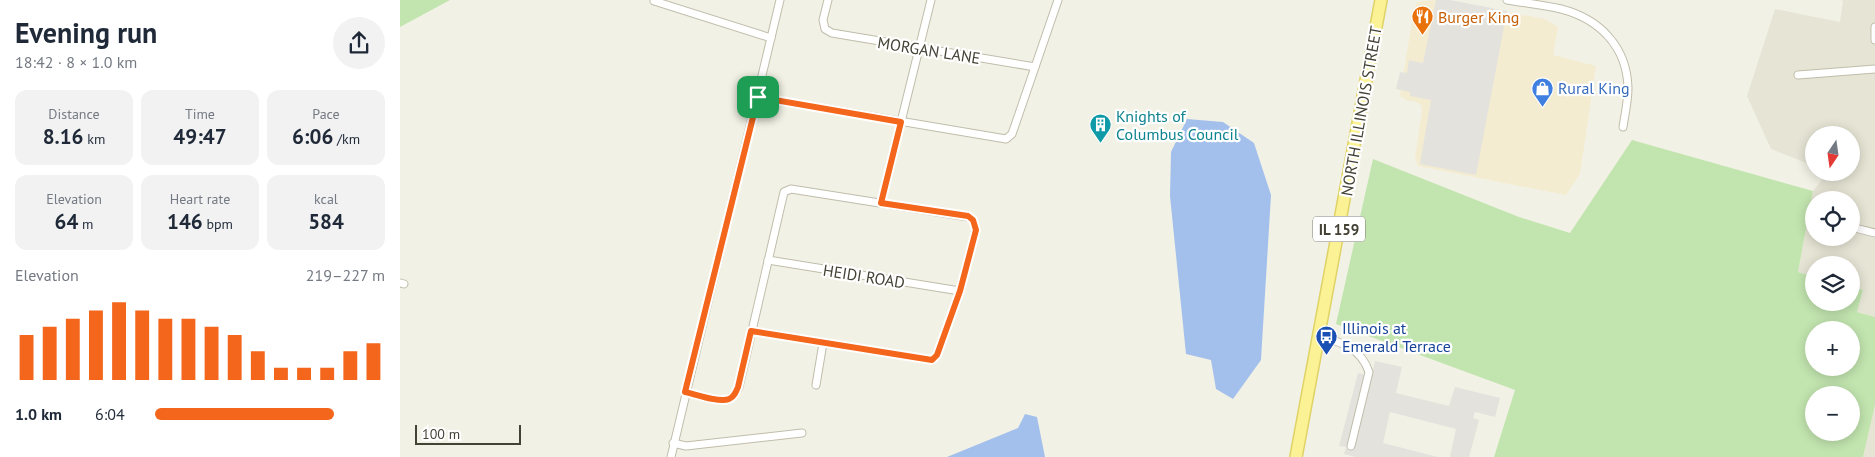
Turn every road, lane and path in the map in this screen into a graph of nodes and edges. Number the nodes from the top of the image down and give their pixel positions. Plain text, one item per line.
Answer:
1 (780, 0) edge
2 (828, 0) edge
3 (931, 0) edge
4 (1058, 0) edge
5 (1381, 0) edge
6 (1507, 0) edge
7 (654, 1) dead end
8 (1875, 28) edge
9 (771, 38) junction
10 (1875, 40) edge
11 (919, 48) junction
12 (1035, 67) junction
13 (1875, 70) edge
14 (1798, 75) dead end
15 (758, 97) junction
16 (901, 122) junction
17 (1622, 126) dead end
18 (881, 203) junction
19 (1860, 230) edge
20 (1875, 233) edge
21 (768, 260) junction
22 (960, 291) junction
23 (751, 331) junction
24 (1319, 336) junction
25 (823, 343) junction
26 (816, 385) dead end
27 (685, 392) junction
28 (802, 433) dead end
29 (673, 443) junction
30 (1351, 446) dead end
31 (671, 457) edge
32 (1296, 457) edge

1 - 9 street
2 - 11 street, MORGAN LANE
3 - 11 street
4 - 12 street
5 - 24 main road, NORTH ILLINOIS STREET / IL 159
6 - 17 street
7 - 9 street
8 - 10 street
9 - 15 street
11 - 12 street, MORGAN LANE
11 - 16 street
12 - 16 street
13 - 14 street
15 - 16 street
15 - 27 street
16 - 18 street
18 - 21 street
18 - 22 street
19 - 20 street
21 - 22 street, HEIDI ROAD
21 - 23 street
22 - 25 street
23 - 25 street
23 - 27 street
24 - 30 street
24 - 32 main road, NORTH ILLINOIS STREET / IL 159
25 - 26 street
27 - 29 street
28 - 29 street
29 - 31 street

